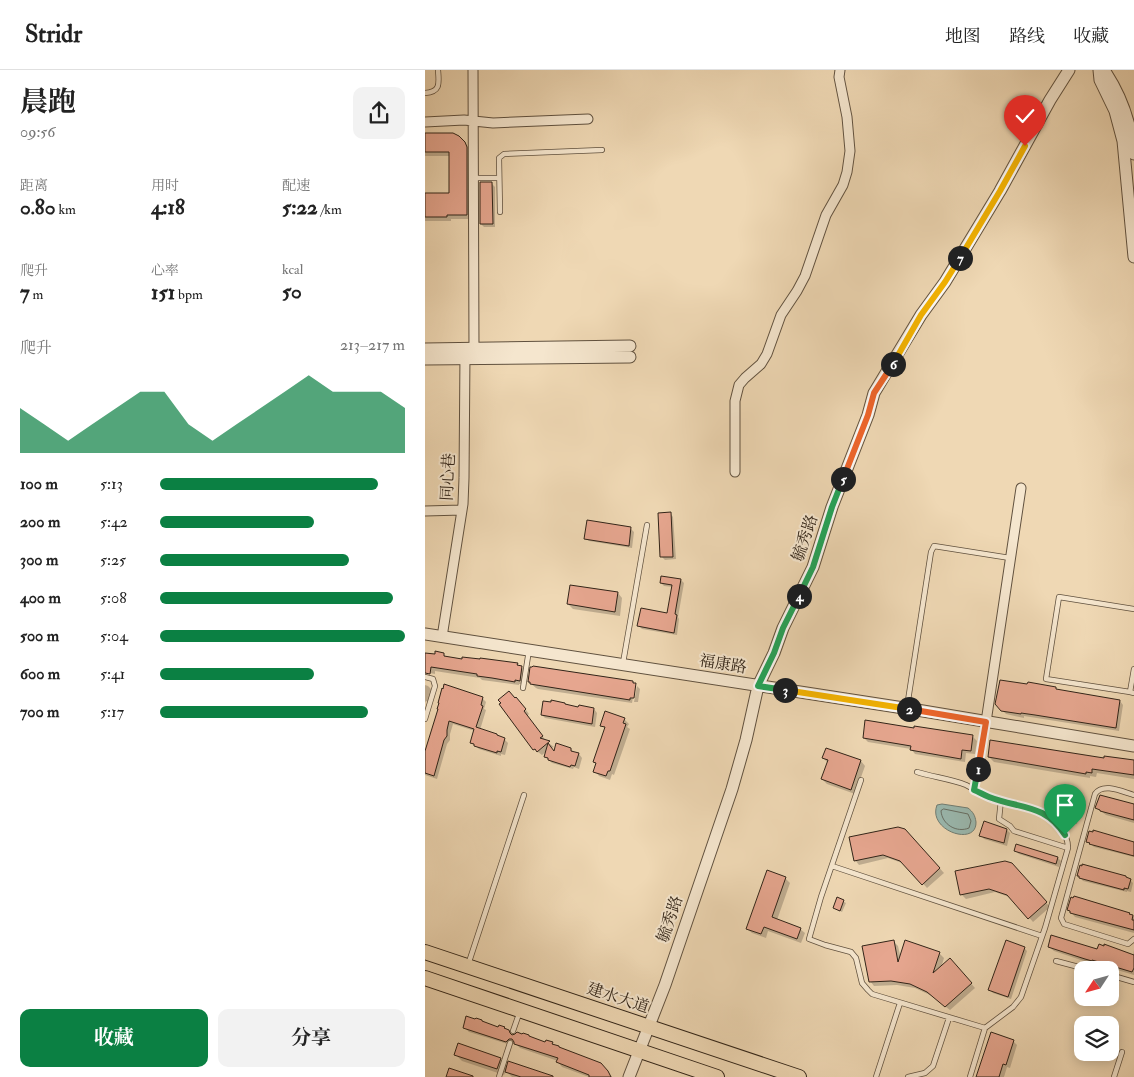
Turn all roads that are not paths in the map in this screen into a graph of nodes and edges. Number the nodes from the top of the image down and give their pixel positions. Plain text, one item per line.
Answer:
1 (438, 70) edge
2 (473, 70) edge
3 (840, 70) edge
4 (1069, 70) edge
5 (1099, 70) edge
6 (1104, 70) edge
7 (425, 93) edge
8 (588, 119) dead end
9 (473, 121) junction
10 (425, 122) edge
11 (602, 150) dead end
12 (1134, 154) edge
13 (473, 178) junction
14 (499, 178) junction
15 (500, 212) dead end
16 (1134, 257) edge
17 (425, 349) edge
18 (630, 351) dead end
19 (468, 352) junction
20 (425, 359) edge
21 (735, 472) dead end
22 (1021, 488) dead end
23 (462, 510) junction
24 (425, 511) edge
25 (647, 525) dead end
26 (1010, 558) junction
27 (1134, 609) edge
28 (425, 634) edge
29 (442, 636) junction
30 (529, 650) junction
31 (623, 665) junction
32 (1134, 669) edge
33 (425, 677) edge
34 (758, 686) junction
35 (523, 688) dead end
36 (1132, 693) edge
37 (907, 709) junction
38 (425, 719) edge
39 (986, 722) junction
40 (1134, 746) edge
41 (917, 772) dead end
42 (861, 780) dead end
43 (974, 790) junction
44 (524, 795) dead end
45 (1134, 795) edge
46 (1001, 800) junction
47 (1068, 848) junction
48 (832, 866) junction
49 (1042, 936) junction
50 (1134, 939) edge
51 (425, 952) edge
52 (1055, 961) dead end
53 (467, 966) junction
54 (1074, 966) edge
55 (425, 978) edge
56 (1119, 978) edge
57 (1134, 982) edge
58 (900, 1003) junction
59 (520, 1010) junction
60 (949, 1018) junction
61 (649, 1027) junction
62 (985, 1028) junction
63 (513, 1031) dead end
64 (510, 1043) dead end
65 (640, 1050) junction
66 (1122, 1052) dead end
67 (499, 1077) edge
68 (629, 1077) edge
69 (717, 1077) edge
70 (799, 1077) edge
71 (876, 1077) edge
72 (907, 1077) edge
73 (969, 1077) edge
74 (1115, 1077) edge

1 - 7 lane
2 - 9 street, 同心巷
3 - 21 street
4 - 34 street, 毓秀路
5 - 16 street
6 - 12 street
8 - 9 street
9 - 10 street
9 - 13 street, 同心巷
11 - 14 lane
13 - 14 lane
13 - 19 street, 同心巷
14 - 15 lane
17 - 19 street
18 - 19 street
19 - 20 street
19 - 23 street, 同心巷
22 - 26 street
23 - 24 street
23 - 29 street, 同心巷
25 - 31 lane
26 - 37 lane
26 - 39 street
27 - 36 lane
28 - 29 street, 福康路
29 - 30 street, 福康路
30 - 31 street, 福康路
30 - 35 lane
31 - 34 street, 福康路
32 - 36 lane
33 - 38 lane
34 - 37 street, 福康路
34 - 61 street, 毓秀路
37 - 39 street, 福康路
39 - 40 street, 福康路
39 - 43 lane
41 - 43 lane
42 - 48 lane
43 - 46 lane
44 - 53 lane
45 - 50 lane
46 - 47 lane
46 - 47 lane
47 - 49 lane
48 - 49 lane
48 - 58 lane
49 - 62 lane
51 - 53 main road, 建水大道
52 - 54 lane
53 - 61 main road, 建水大道
55 - 59 main road
56 - 57 lane
58 - 60 lane
58 - 71 lane
59 - 63 lane
59 - 65 main road
60 - 62 lane
60 - 72 lane
61 - 65 street, 毓秀路
61 - 70 main road, 建水大道
62 - 73 lane
64 - 67 lane
65 - 68 street, 毓秀路
65 - 69 main road
66 - 74 lane

